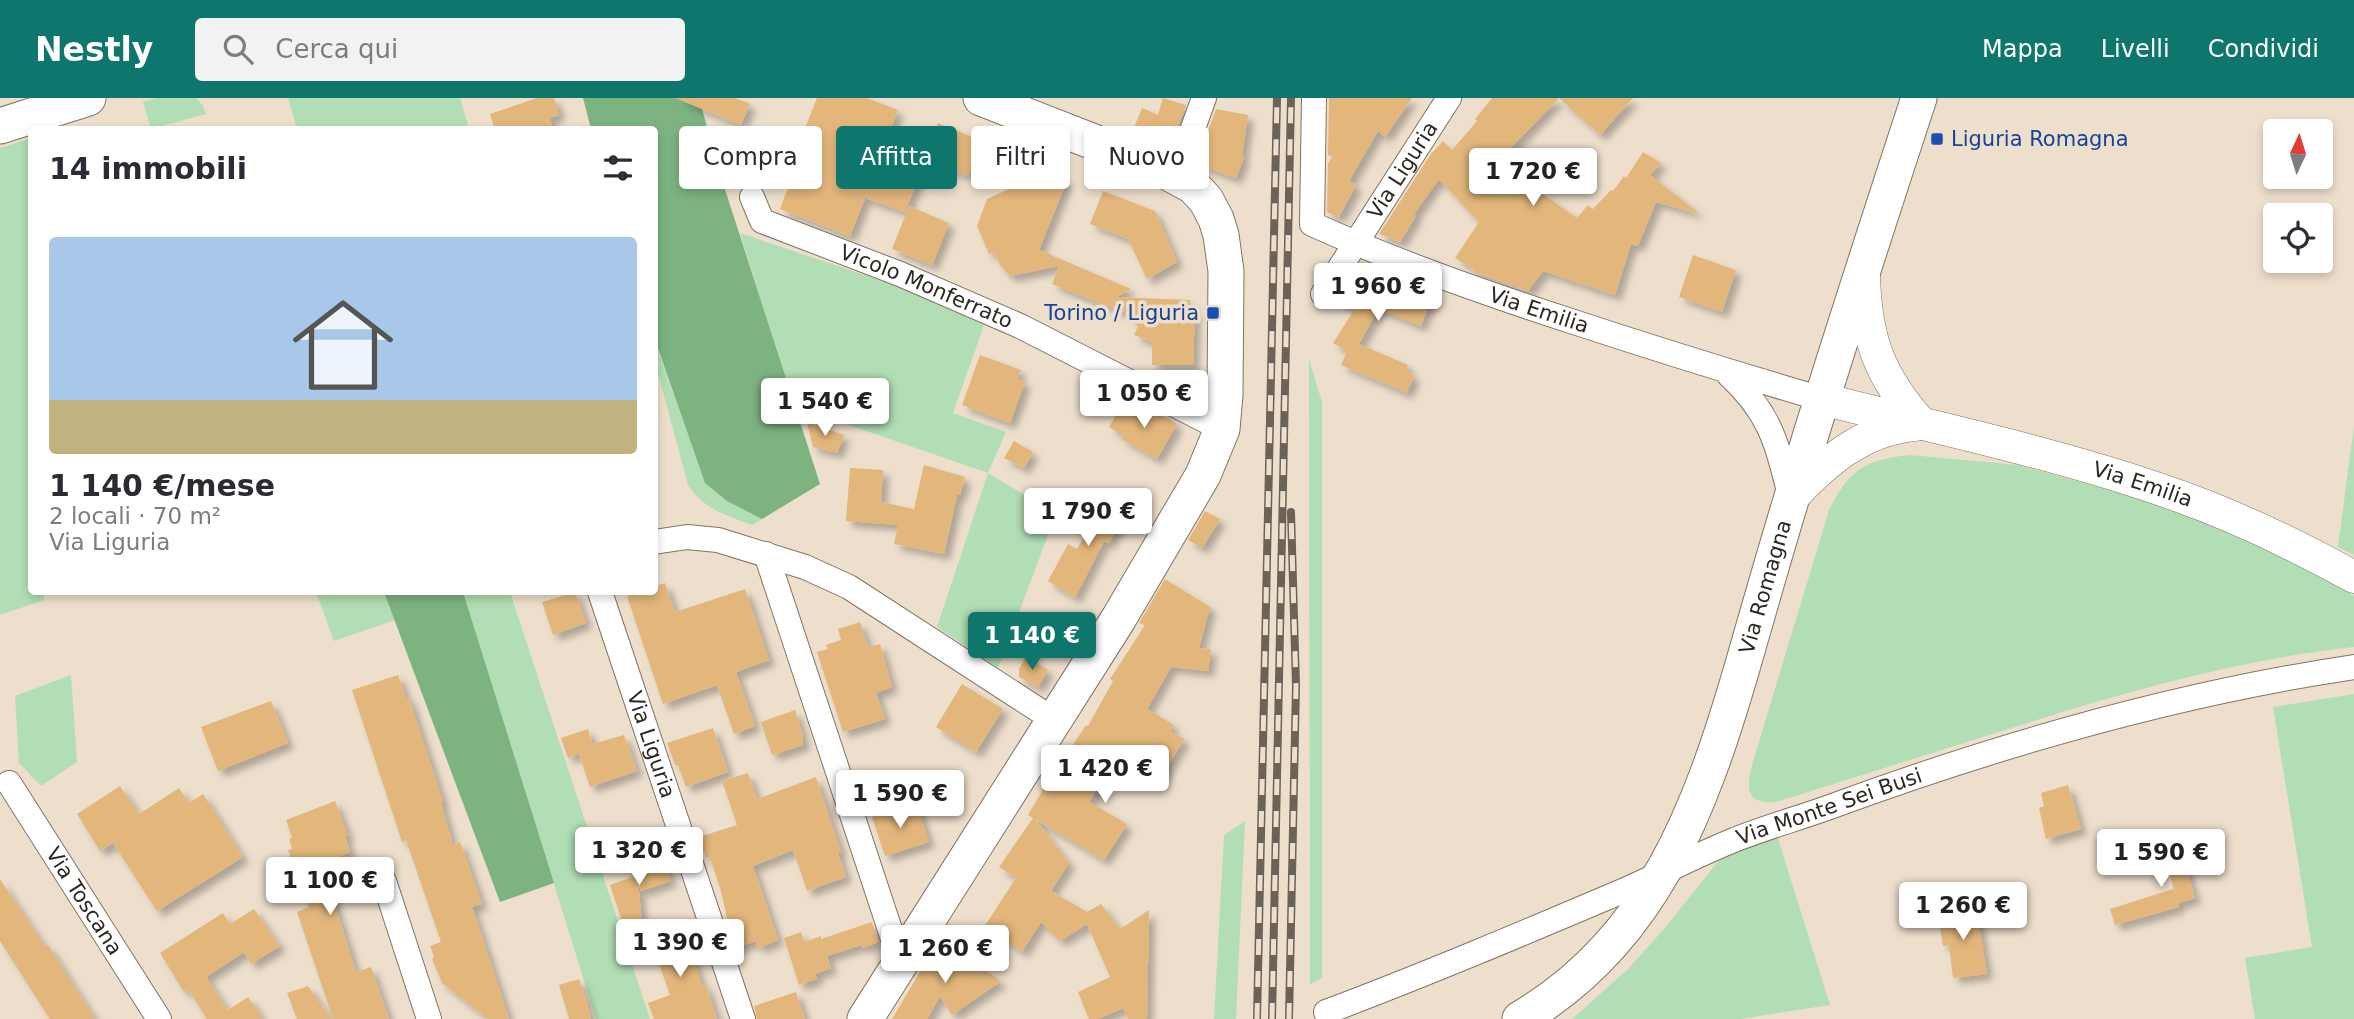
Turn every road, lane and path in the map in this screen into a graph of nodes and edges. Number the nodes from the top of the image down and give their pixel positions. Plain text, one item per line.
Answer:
1 (88, 98) edge
2 (981, 98) edge
3 (1204, 98) edge
4 (1314, 98) edge
5 (1449, 98) edge
6 (1919, 98) edge
7 (3, 116) edge
8 (1194, 126) edge
9 (1084, 139) edge
10 (1196, 189) edge
11 (752, 197) dead end
12 (1356, 244) junction
13 (1864, 267) junction
14 (1323, 294) dead end
15 (1726, 372) junction
16 (1822, 399) junction
17 (1922, 424) junction
18 (1222, 429) junction
19 (1791, 499) junction
20 (658, 541) edge
21 (766, 554) junction
22 (2354, 577) edge
23 (601, 595) edge
24 (2354, 667) edge
25 (1054, 720) junction
26 (9, 783) dead end
27 (1665, 871) junction
28 (384, 881) dead end
29 (901, 963) junction
30 (1326, 1012) dead end
31 (159, 1019) edge
32 (429, 1019) edge
33 (743, 1019) edge
34 (865, 1019) edge
35 (1520, 1019) edge

1 - 7 main road
2 - 9 main road
3 - 8 street
4 - 12 street, Via Liguria
5 - 12 street, Via Liguria
6 - 13 main road, Via Romagna
10 - 18 main road
11 - 18 street, Vicolo Monferrato
12 - 14 street, Via Liguria
12 - 15 street, Via Emilia
13 - 16 main road, Via Romagna
13 - 17 street
15 - 16 street, Via Emilia
15 - 19 street, Via Emilia
16 - 17 street, Via Emilia
16 - 19 main road, Via Romagna
17 - 19 street, Via Emilia
17 - 22 street, Via Emilia
18 - 25 main road
19 - 27 main road, Via Romagna
20 - 21 street
21 - 25 street
21 - 29 street
23 - 33 street, Via Liguria
24 - 27 street, Via Monte Sei Busi
25 - 29 main road
26 - 31 street, Via Toscana
27 - 30 street, Via Monte Sei Busi
27 - 35 main road, Via Romagna
28 - 32 street
29 - 34 main road

